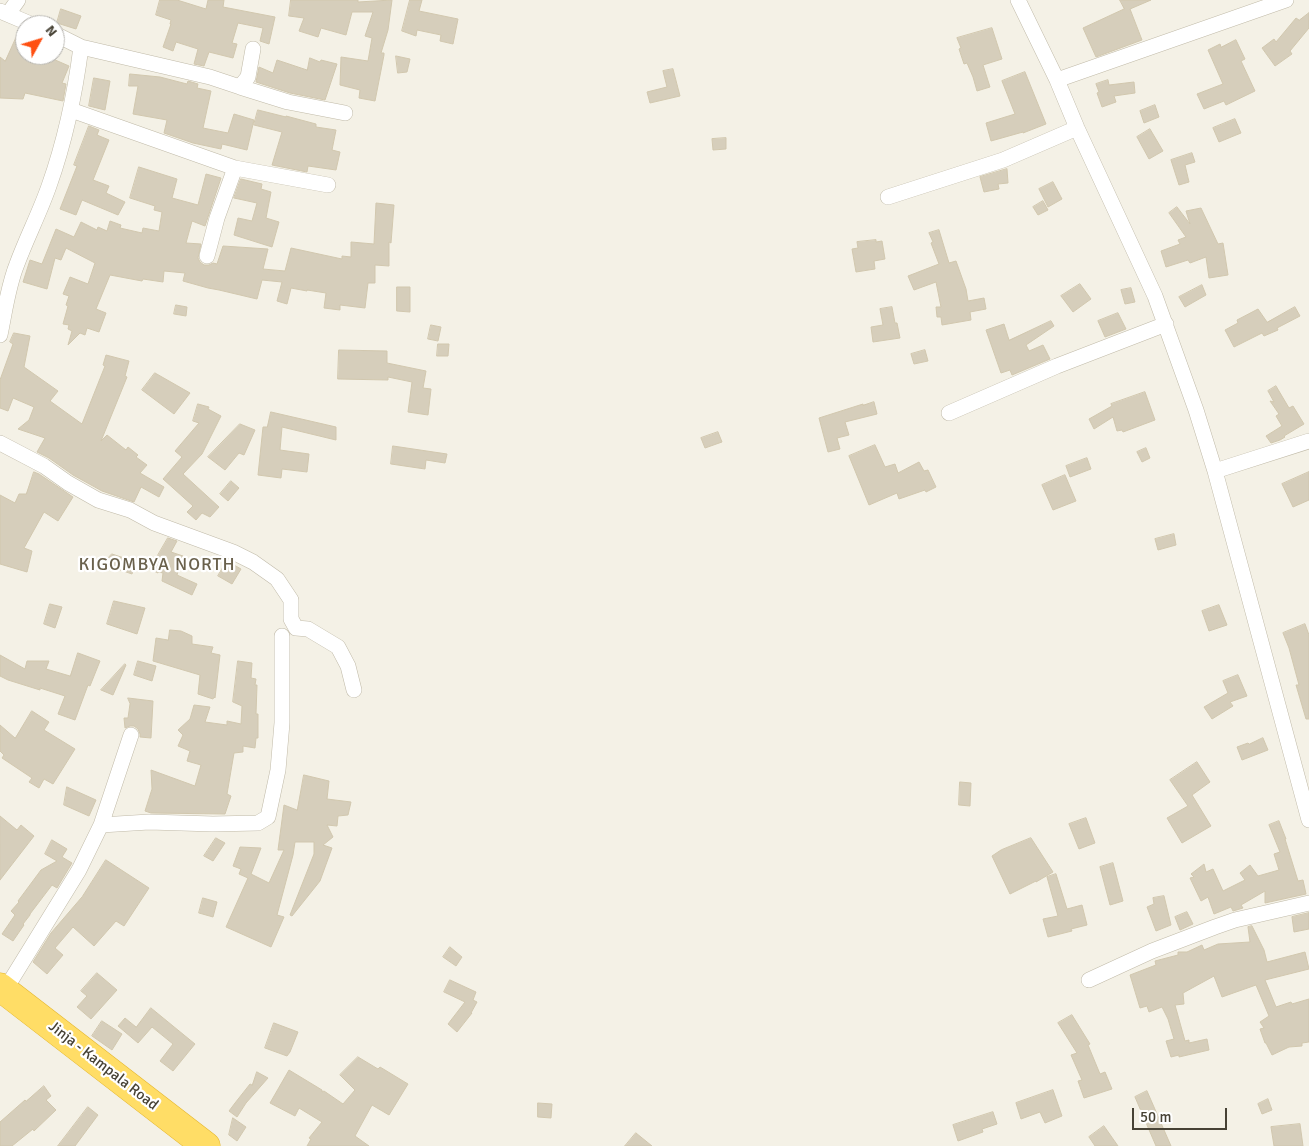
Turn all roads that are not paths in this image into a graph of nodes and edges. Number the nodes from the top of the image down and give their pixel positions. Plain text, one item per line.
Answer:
1 (18, 0) edge
2 (1018, 0) edge
3 (1286, 0) edge
4 (4, 13) edge
5 (65, 39) edge
6 (80, 47) junction
7 (253, 49) dead end
8 (1057, 80) junction
9 (240, 87) junction
10 (71, 110) junction
11 (345, 112) dead end
12 (1077, 128) junction
13 (235, 168) junction
14 (328, 185) dead end
15 (888, 197) dead end
16 (206, 256) dead end
17 (1166, 324) junction
18 (0, 335) edge
19 (949, 413) dead end
20 (1309, 441) edge
21 (0, 443) edge
22 (1215, 471) junction
23 (282, 636) dead end
24 (354, 690) dead end
25 (132, 735) dead end
26 (1309, 820) edge
27 (100, 825) junction
28 (1309, 903) edge
29 (1089, 980) dead end
30 (2, 989) edge
31 (206, 1146) edge

1 - 4 street
2 - 8 street
3 - 8 street
5 - 6 street
6 - 9 street
6 - 10 street
7 - 9 street
8 - 12 street
9 - 11 street
10 - 13 street
10 - 18 street
12 - 15 street
12 - 17 street
13 - 14 street
13 - 16 street
17 - 19 street
17 - 22 street
20 - 22 street
21 - 24 street
22 - 26 street
23 - 27 street
25 - 27 street
27 - 30 street
28 - 29 street
30 - 31 highway, Jinja - Kampala Road

